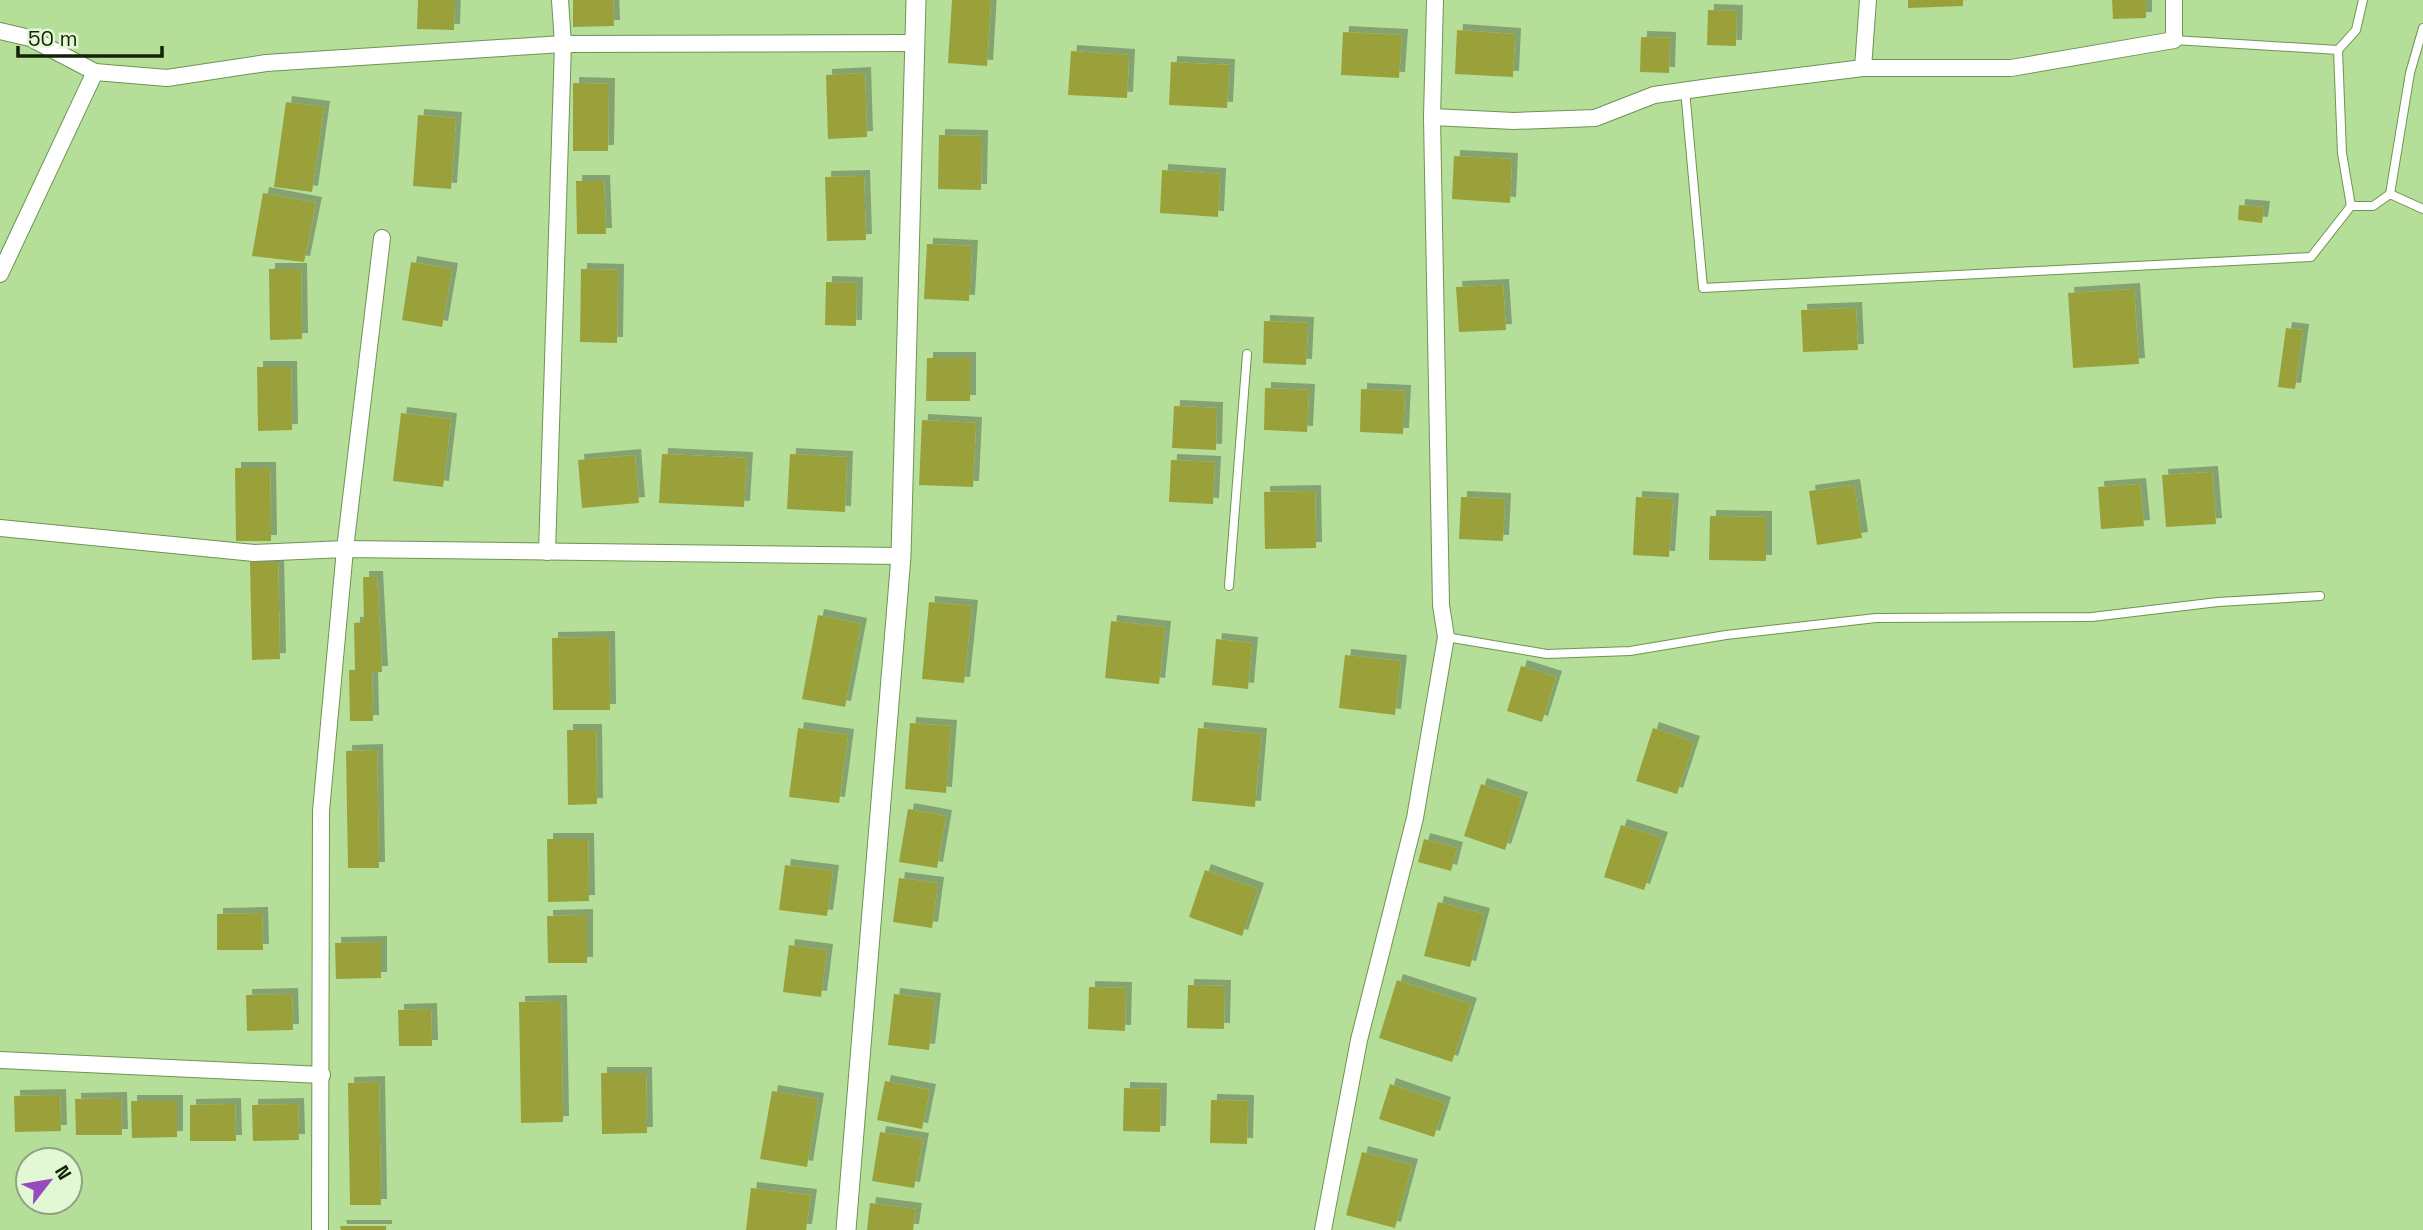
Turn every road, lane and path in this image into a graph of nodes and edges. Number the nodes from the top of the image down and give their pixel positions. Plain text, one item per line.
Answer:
1 (560, 0) edge
2 (916, 0) edge
3 (1435, 0) edge
4 (1868, 0) edge
5 (2174, 0) edge
6 (2363, 0) edge
7 (2423, 28) edge
8 (0, 31) edge
9 (2174, 40) junction
10 (914, 43) junction
11 (563, 44) junction
12 (2338, 50) junction
13 (1863, 68) junction
14 (95, 72) junction
15 (1685, 90) junction
16 (1432, 117) junction
17 (2390, 194) junction
18 (2351, 206) junction
19 (2423, 209) edge
20 (382, 238) dead end
21 (0, 274) edge
22 (1247, 354) dead end
23 (0, 528) edge
24 (345, 549) junction
25 (547, 552) junction
26 (901, 556) junction
27 (1229, 586) dead end
28 (2320, 596) dead end
29 (1446, 637) junction
30 (0, 1060) edge
31 (322, 1075) junction
32 (320, 1230) edge
33 (846, 1230) edge
34 (1323, 1230) edge

1 - 11 street
2 - 10 street
3 - 16 street
4 - 13 street
5 - 9 street
6 - 12 lane
7 - 17 lane
8 - 14 street
9 - 12 lane
9 - 13 street
10 - 11 street
10 - 26 street
11 - 14 street
11 - 25 street
12 - 18 lane
13 - 15 street
14 - 21 street
15 - 16 street
15 - 18 lane
16 - 29 street
17 - 18 lane
17 - 19 lane
20 - 24 street
22 - 27 lane
23 - 24 street
24 - 25 street
24 - 31 street
25 - 26 street
26 - 33 street
28 - 29 lane
29 - 34 street
30 - 31 street
31 - 32 street

